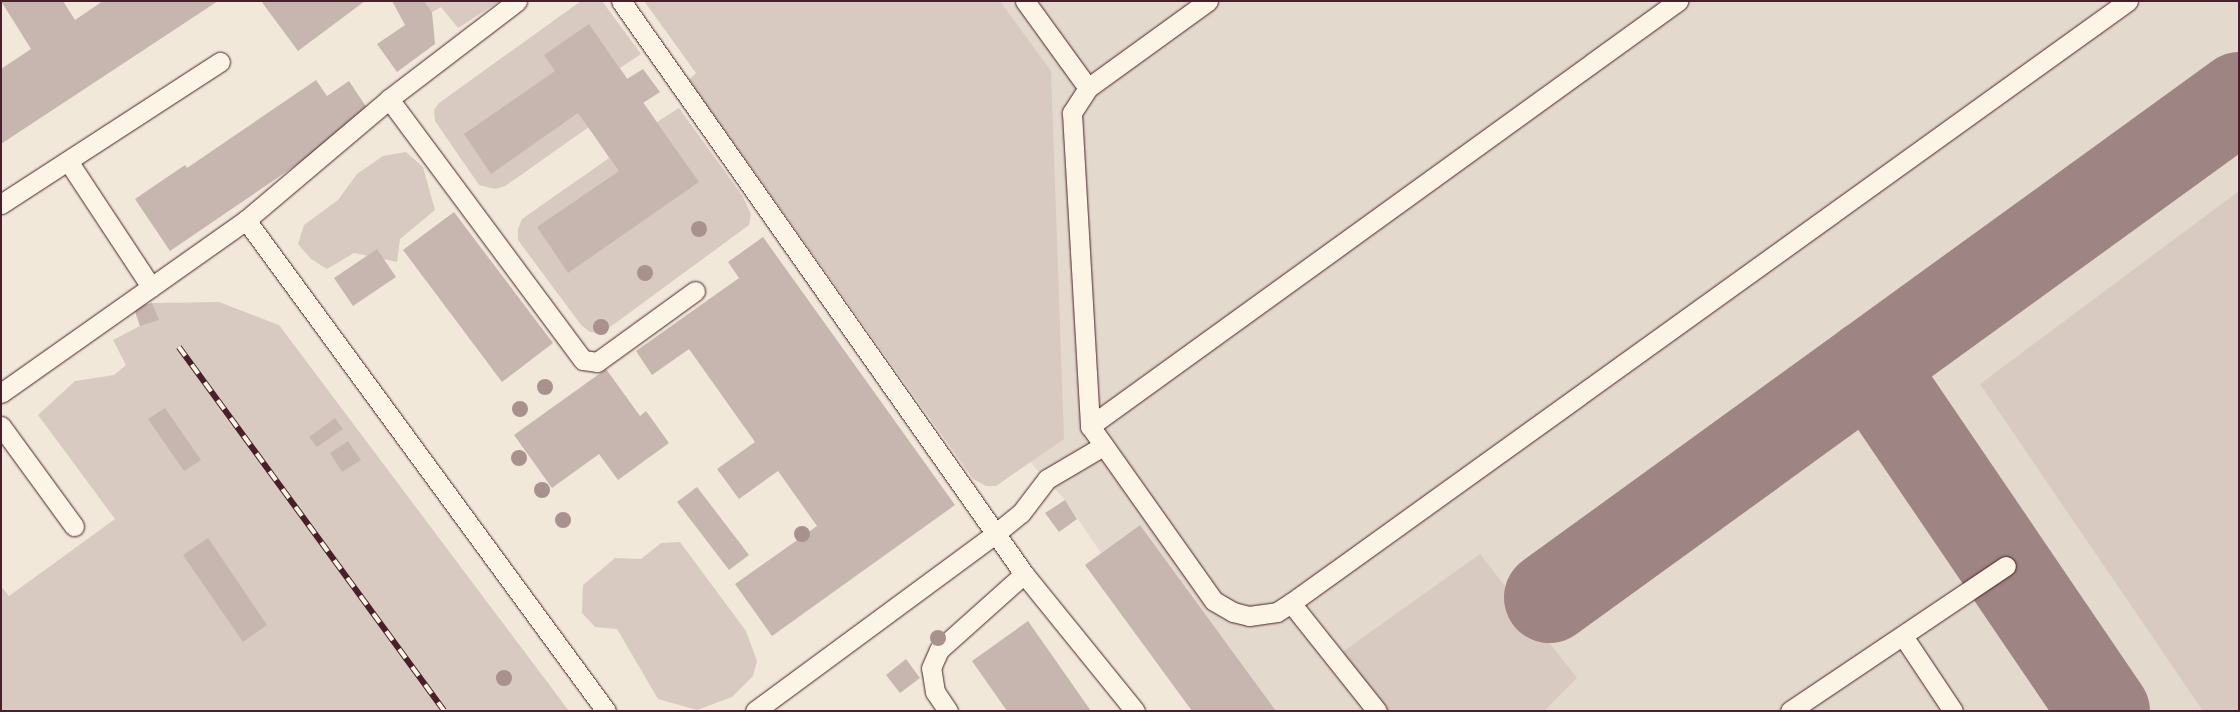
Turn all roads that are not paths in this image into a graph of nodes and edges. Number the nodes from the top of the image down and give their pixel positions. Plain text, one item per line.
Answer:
1 (517, 1) edge
2 (622, 1) edge
3 (1025, 1) edge
4 (1208, 1) edge
5 (1678, 1) edge
6 (2128, 1) edge
7 (220, 62) dead end
8 (1088, 88) junction
9 (389, 99) junction
10 (68, 161) junction
11 (1, 204) edge
12 (246, 220) junction
13 (151, 287) junction
14 (695, 290) dead end
15 (1, 393) edge
16 (1, 426) edge
17 (1090, 426) junction
18 (1103, 446) junction
19 (74, 526) dead end
20 (995, 534) junction
21 (2006, 566) dead end
22 (1024, 574) junction
23 (1291, 603) junction
24 (1903, 636) junction
25 (606, 711) edge
26 (754, 711) edge
27 (948, 711) edge
28 (1135, 711) edge
29 (1377, 711) edge
30 (1790, 711) edge
31 (1953, 711) edge

1 - 9 lane
2 - 20 lane
3 - 8 lane
4 - 8 lane
5 - 17 lane
6 - 23 lane
7 - 10 lane
8 - 17 lane
9 - 12 lane
9 - 14 lane
10 - 11 lane
10 - 13 lane
12 - 13 lane
12 - 25 lane
13 - 15 lane
16 - 19 lane
17 - 18 lane
18 - 20 lane
18 - 23 lane
20 - 22 lane
20 - 26 lane
21 - 24 lane
22 - 27 lane
22 - 28 lane
23 - 29 lane
24 - 30 lane
24 - 31 lane

